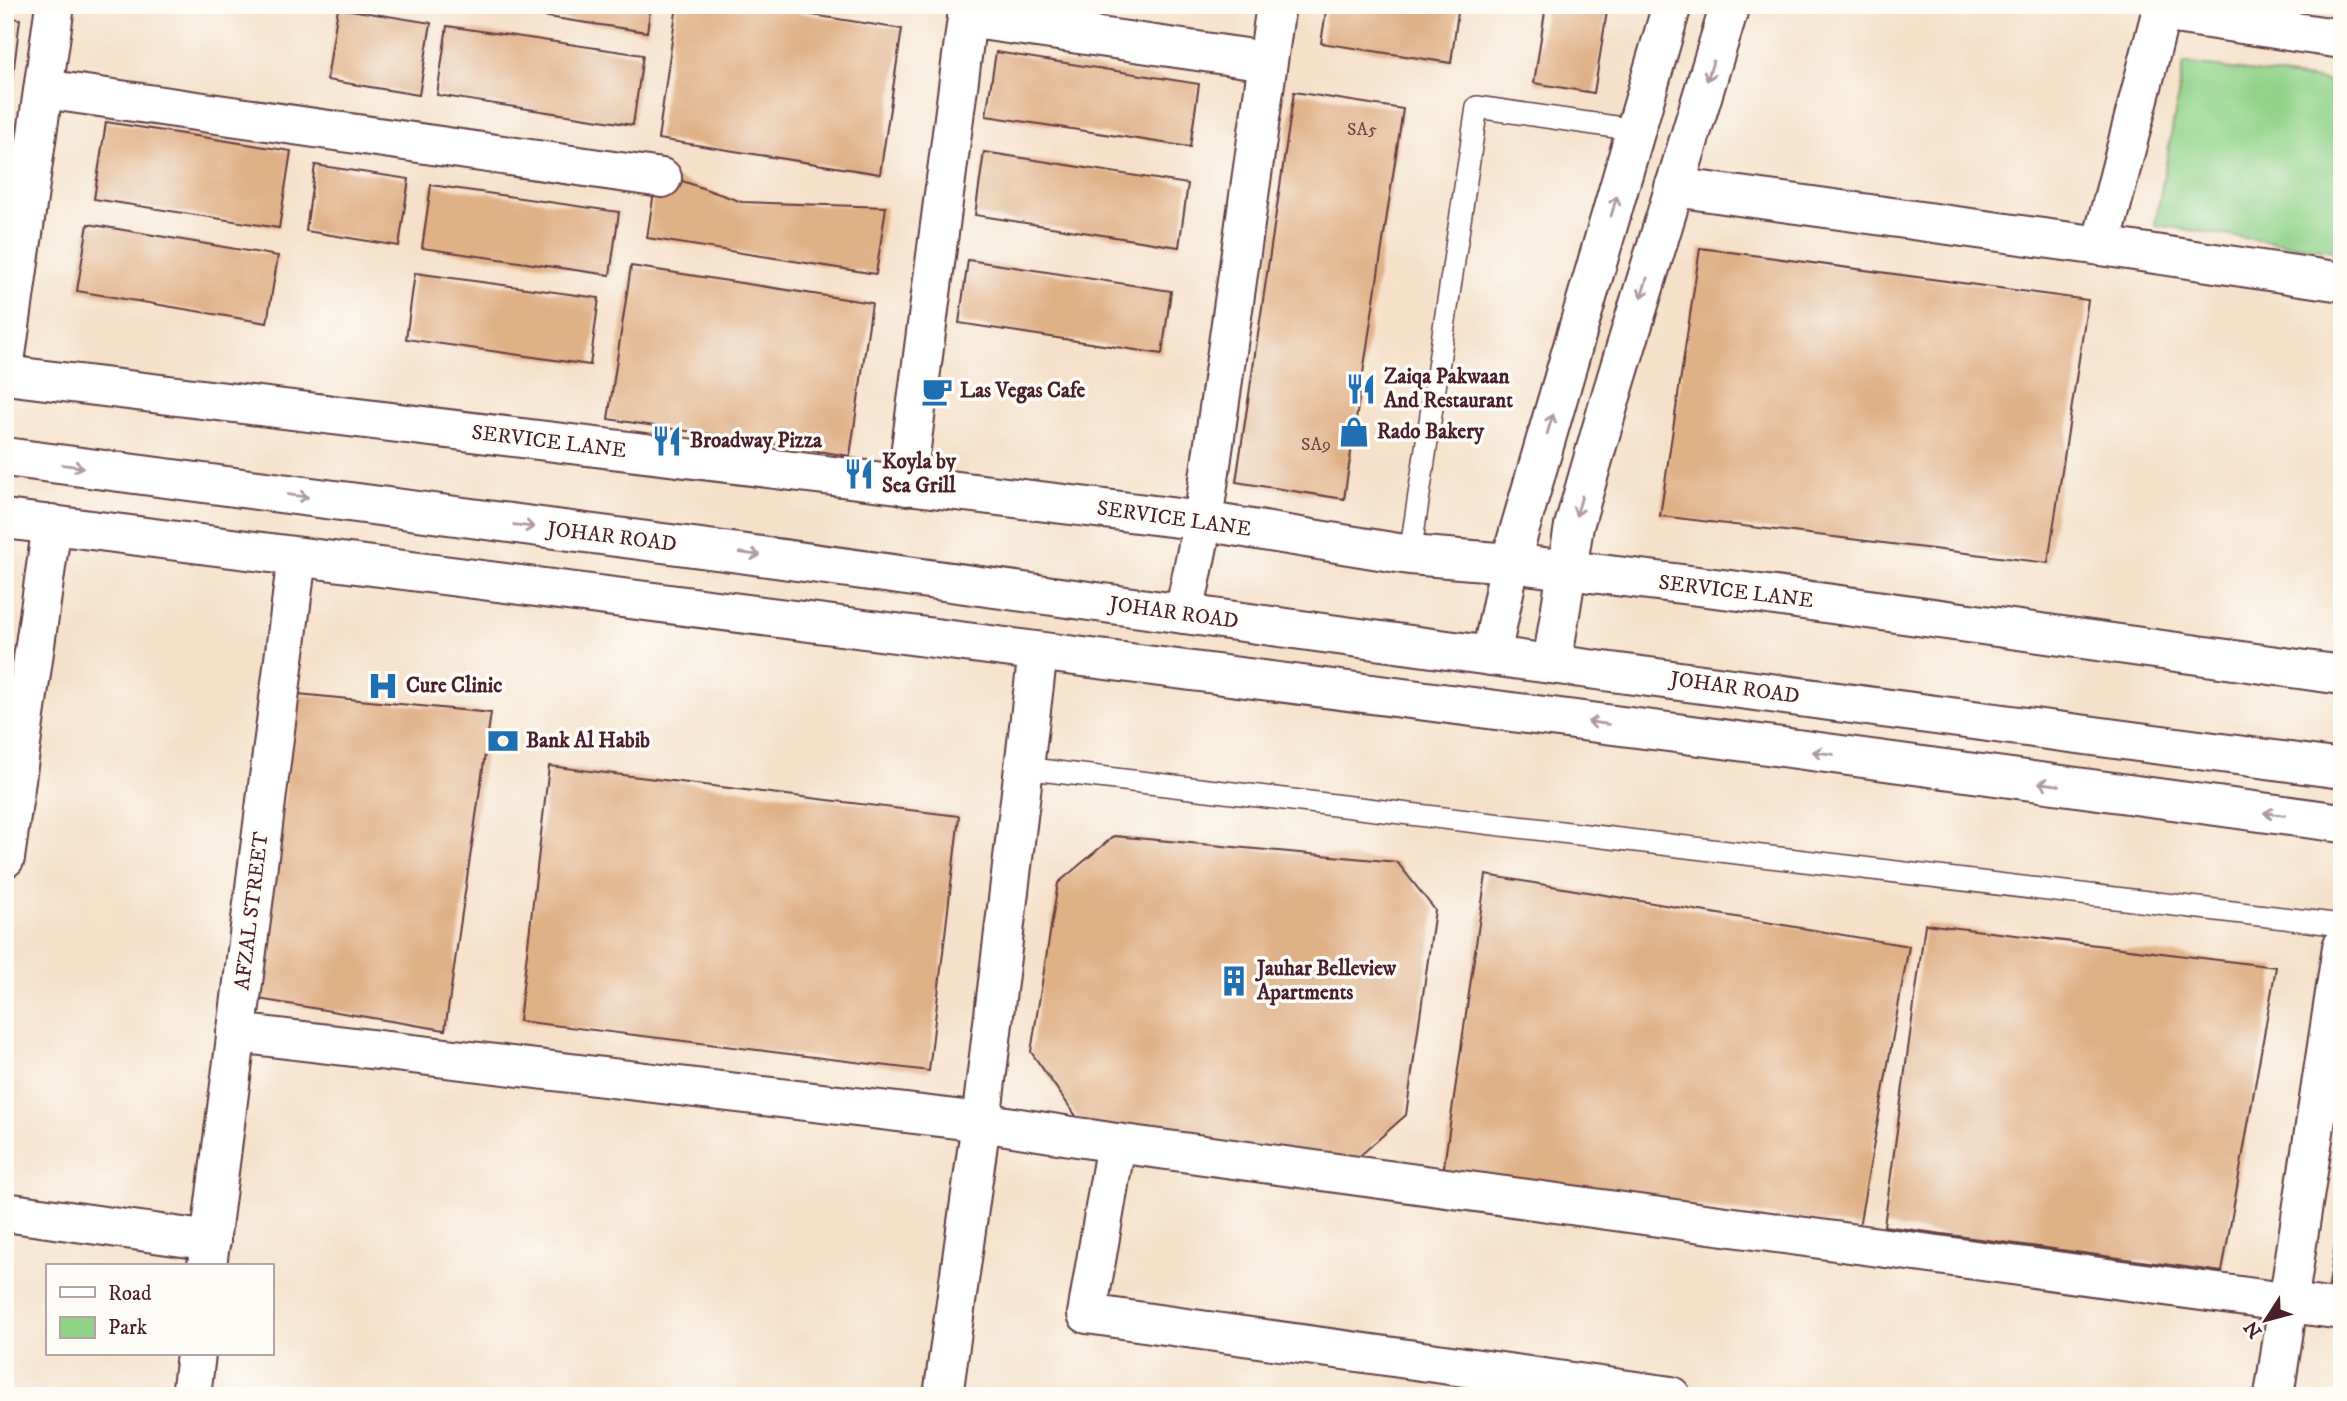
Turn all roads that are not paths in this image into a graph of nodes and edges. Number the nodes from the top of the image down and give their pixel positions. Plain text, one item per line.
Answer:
1 (55, 5) edge
2 (1276, 5) edge
3 (1672, 5) edge
4 (1730, 5) edge
5 (2162, 9) edge
6 (2342, 39) edge
7 (1267, 61) junction
8 (44, 89) junction
9 (1636, 130) junction
10 (662, 178) dead end
11 (1674, 187) junction
12 (2101, 246) junction
13 (2342, 282) edge
14 (5, 362) edge
15 (5, 375) edge
16 (5, 457) edge
17 (906, 486) junction
18 (5, 519) edge
19 (1203, 521) junction
20 (52, 524) junction
21 (1410, 555) junction
22 (297, 557) junction
23 (1510, 563) junction
24 (1566, 571) junction
25 (1184, 614) junction
26 (1038, 652) junction
27 (1492, 656) junction
28 (1552, 664) junction
29 (2342, 675) edge
30 (1023, 768) junction
31 (2342, 769) edge
32 (2342, 823) edge
33 (5, 858) edge
34 (2342, 925) edge
35 (2342, 947) edge
36 (236, 1034) junction
37 (981, 1122) junction
38 (1116, 1143) junction
39 (5, 1212) edge
40 (209, 1254) edge
41 (2288, 1303) junction
42 (2342, 1311) edge
43 (196, 1356) edge
44 (1586, 1390) edge
45 (191, 1396) edge
46 (943, 1396) edge
47 (1671, 1396) edge
48 (2274, 1396) edge

1 - 8 street
2 - 7 street
3 - 9 street
4 -> 11 street
5 - 6 street
5 - 12 street
7 - 17 street
7 - 19 street
8 - 10 street
8 - 14 street
9 - 21 lane
23 -> 9 street
11 - 12 street
11 -> 24 street
12 - 13 street
15 - 17 street, SERVICE LANE
16 -> 25 street, JOHAR ROAD
17 - 19 street, SERVICE LANE
18 - 20 street
19 - 21 street, SERVICE LANE
19 - 25 street
20 - 22 street
20 - 33 street
21 - 23 street, SERVICE LANE
22 - 26 street
22 - 36 street, AFZAL STREET
23 - 24 street, SERVICE LANE
23 - 27 street
24 - 28 street
24 - 29 street, SERVICE LANE
25 - 27 street, JOHAR ROAD
26 - 30 street
32 -> 26 street
27 - 28 street, JOHAR ROAD
28 - 31 street, JOHAR ROAD
30 - 34 lane
30 - 37 street
35 - 41 street
36 - 37 street
36 - 40 street, AFZAL STREET
37 - 38 street
37 - 46 street
38 - 41 street
38 - 44 street
39 - 40 street
41 - 42 street
41 - 48 street
43 - 45 street
44 - 47 street

